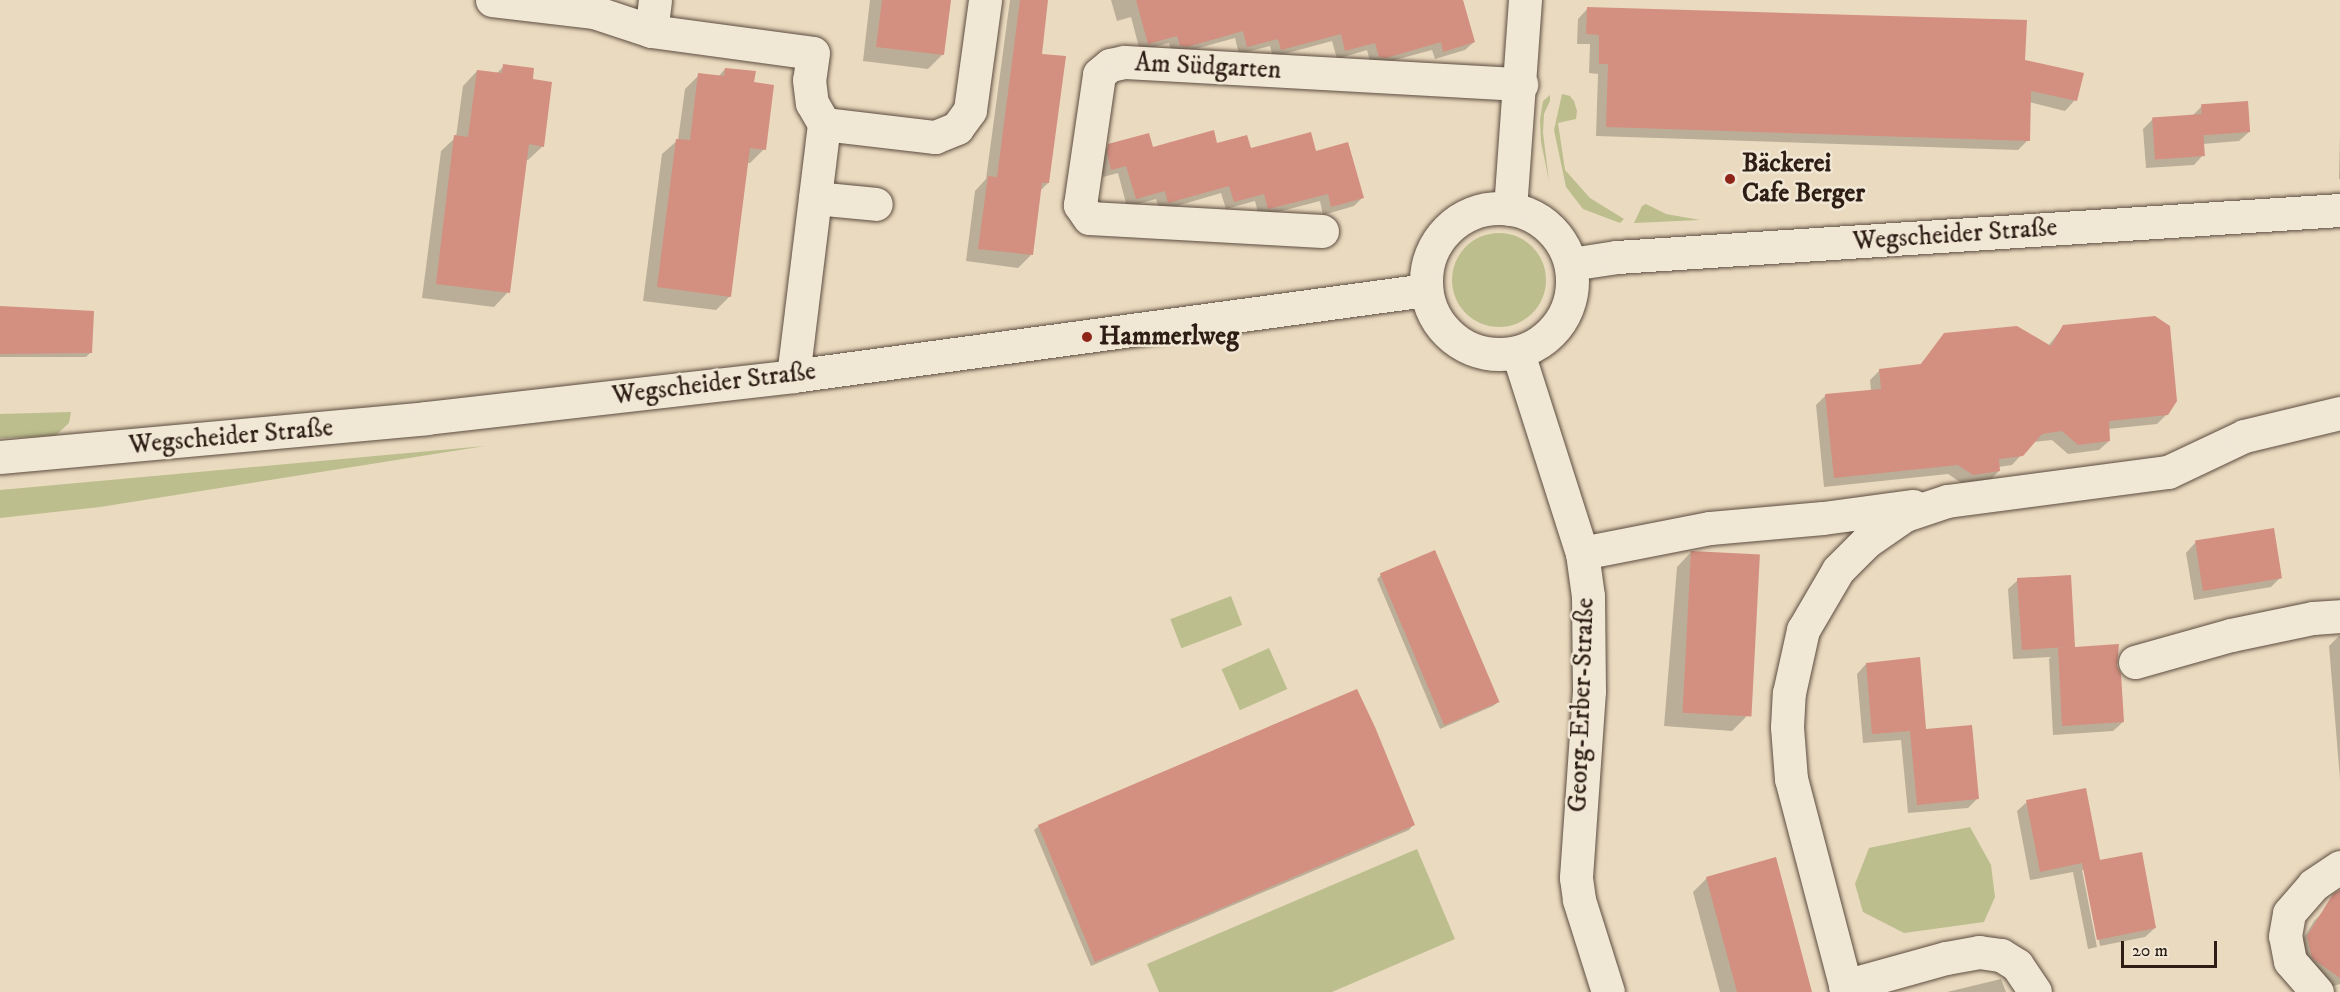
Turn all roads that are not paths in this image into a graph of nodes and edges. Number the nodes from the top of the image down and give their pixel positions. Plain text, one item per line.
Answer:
1 (492, 0) edge
2 (985, 0) edge
3 (1525, 0) edge
4 (653, 16) edge
5 (1521, 84) junction
6 (824, 124) junction
7 (815, 198) junction
8 (876, 204) dead end
9 (1510, 209) junction
10 (2340, 210) edge
11 (1322, 231) dead end
12 (1571, 264) junction
13 (1426, 290) junction
14 (1518, 353) junction
15 (793, 376) junction
16 (2340, 413) edge
17 (0, 457) edge
18 (1947, 501) junction
19 (1582, 553) junction
20 (2340, 616) edge
21 (2134, 662) dead end
22 (2340, 867) edge
23 (1846, 989) edge
24 (2305, 990) edge
25 (1608, 992) edge
26 (2035, 992) edge

1 - 4 street
2 - 6 street
3 - 5 street
4 - 6 street
5 - 9 street
5 - 11 street, Am Südgarten
6 - 7 street
7 - 8 street
7 - 15 street
9 - 12 street
9 - 13 street
10 - 12 street, Wegscheider Straße
12 - 14 street
13 - 14 street
13 - 15 street, Wegscheider Straße
14 - 19 street, Georg-Erber-Straße
15 - 17 street, Wegscheider Straße
16 - 18 street
18 - 19 street
18 - 23 street
19 - 25 street, Georg-Erber-Straße
20 - 21 street
22 - 24 street
23 - 26 street

